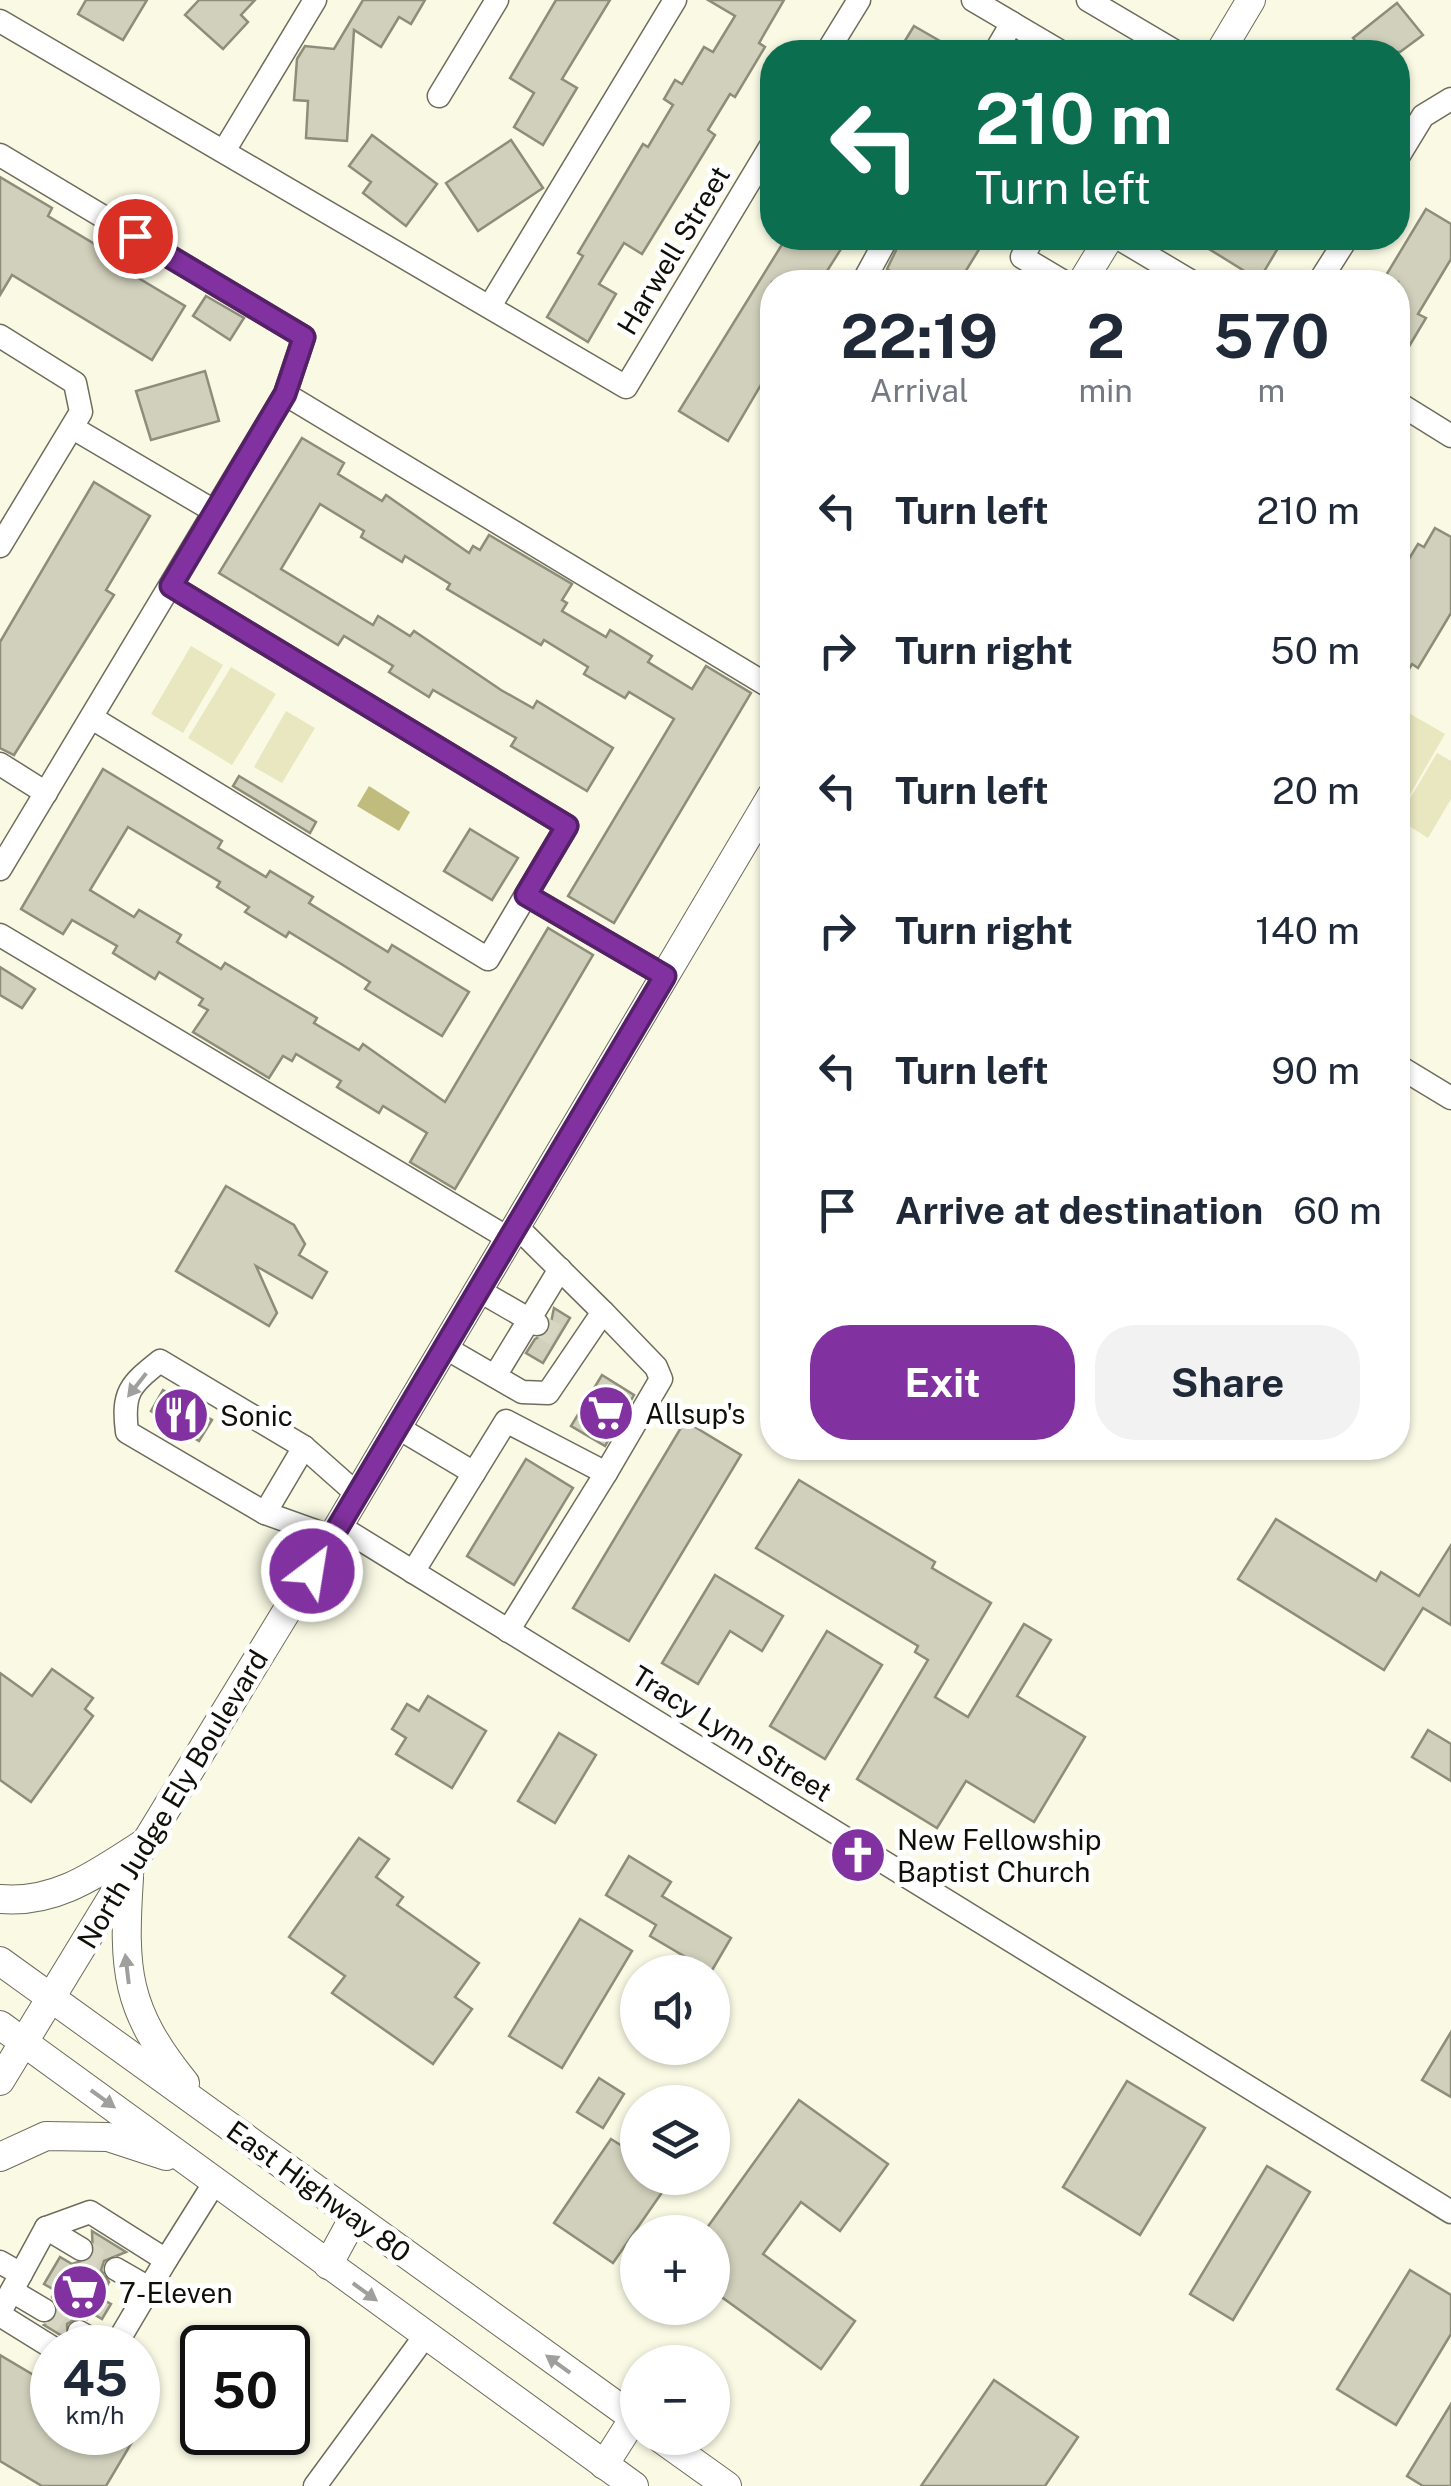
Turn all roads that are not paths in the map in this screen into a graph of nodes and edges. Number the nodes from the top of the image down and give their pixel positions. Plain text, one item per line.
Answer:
1 (315, 0) edge
2 (497, 0) edge
3 (675, 0) edge
4 (859, 0) edge
5 (973, 0) edge
6 (1088, 0) edge
7 (1251, 0) edge
8 (0, 22) edge
9 (1012, 23) junction
10 (835, 40) edge
11 (1002, 40) edge
12 (1041, 40) edge
13 (1156, 40) edge
14 (1227, 40) edge
15 (439, 96) dead end
16 (1451, 99) edge
17 (1410, 137) edge
18 (224, 152) junction
19 (0, 155) edge
20 (760, 164) edge
21 (1026, 250) edge
22 (1138, 250) edge
23 (1044, 270) edge
24 (1172, 270) edge
25 (490, 306) junction
26 (0, 336) edge
27 (285, 394) junction
28 (1410, 411) edge
29 (73, 428) junction
30 (1451, 436) edge
31 (214, 512) junction
32 (0, 545) edge
33 (171, 586) junction
34 (760, 681) edge
35 (92, 718) junction
36 (0, 764) edge
37 (46, 793) junction
38 (760, 815) edge
39 (0, 869) edge
40 (526, 895) junction
41 (0, 936) edge
42 (665, 976) junction
43 (1410, 1073) edge
44 (1451, 1098) edge
45 (512, 1232) junction
46 (560, 1269) junction
47 (478, 1290) junction
48 (603, 1312) junction
49 (533, 1322) junction
50 (558, 1337) tunnel mouth
51 (444, 1347) junction
52 (580, 1350) junction
53 (494, 1376) junction
54 (522, 1392) junction
55 (506, 1420) junction
56 (397, 1427) junction
57 (304, 1447) junction
58 (474, 1473) junction
59 (606, 1474) junction
60 (357, 1494) junction
61 (265, 1513) junction
62 (335, 1532) junction
63 (413, 1572) junction
64 (508, 1631) junction
65 (147, 1842) junction
66 (129, 1870) junction
67 (0, 1899) edge
68 (0, 1962) edge
69 (51, 1998) junction
70 (0, 2025) edge
71 (24, 2042) junction
72 (0, 2081) edge
73 (208, 2112) junction
74 (0, 2157) edge
75 (207, 2176) junction
76 (1451, 2212) edge
77 (354, 2217) junction
78 (46, 2228) junction
79 (81, 2248) tunnel mouth
80 (166, 2260) junction
81 (0, 2262) edge
82 (328, 2264) junction
83 (116, 2269) tunnel mouth
84 (149, 2288) junction
85 (8, 2298) edge
86 (44, 2310) tunnel mouth
87 (32, 2325) tunnel mouth
88 (127, 2325) edge
89 (425, 2336) junction
90 (620, 2408) edge
91 (620, 2442) edge
92 (684, 2455) edge
93 (604, 2465) junction
94 (316, 2486) edge
95 (634, 2486) edge
96 (727, 2486) edge

1 - 18 street
2 - 15 street
3 - 25 street
4 - 10 street
5 - 9 street
6 - 13 street
7 - 14 main road
8 - 18 street
9 - 11 street
9 - 12 street
16 - 17 street
18 - 25 street
19 - 27 street
20 - 25 street, Harwell Street
21 - 23 street
22 - 24 street
26 - 29 street
27 - 31 street
27 - 34 street
28 - 30 street
29 - 31 street
29 - 32 street
31 - 33 street
33 - 35 street
33 - 40 street
35 - 37 street
35 - 40 street
36 - 37 street
37 - 39 street
38 - 42 main road, North Judge Ely Boulevard
40 - 42 street
41 - 45 street
42 - 45 main road, North Judge Ely Boulevard
43 - 44 street
45 - 46 street
45 - 47 main road, North Judge Ely Boulevard
46 - 48 street
46 - 49 street
47 - 49 street
47 - 51 main road, North Judge Ely Boulevard
48 - 52 street
48 - 59 street
49 - 53 street
50 - 52 street
51 - 53 street
51 - 56 main road, North Judge Ely Boulevard
52 - 54 street
53 - 54 street
54 - 55 street
55 - 58 street
55 - 59 street
56 - 58 street
56 - 60 main road, North Judge Ely Boulevard
57 - 60 street
57 - 61 street
57 -> 61 street, Tracy Lynn Street
58 - 63 street
59 - 64 street
60 - 62 main road, North Judge Ely Boulevard
61 - 62 street, Tracy Lynn Street
62 - 63 street, Tracy Lynn Street
62 - 65 main road, North Judge Ely Boulevard
63 - 64 street, Tracy Lynn Street
64 - 76 street, Tracy Lynn Street
65 - 66 main road, North Judge Ely Boulevard
65 - 67 main road
66 - 69 main road, North Judge Ely Boulevard
73 -> 66 main road
68 - 69 main road, East Highway 80
69 - 71 main road, North Judge Ely Boulevard
69 - 73 main road, East Highway 80
70 - 71 main road, East Highway 80
71 - 72 main road, North Judge Ely Boulevard
71 -> 75 main road, East Highway 80
73 - 77 main road, East Highway 80
74 - 75 main road
75 - 80 street
75 - 82 main road, East Highway 80
77 - 82 main road
90 -> 77 main road, East Highway 80
78 - 79 street
78 - 80 street
78 - 85 street
80 - 84 street
81 - 85 street
82 -> 89 main road, East Highway 80
83 - 84 street
84 - 88 street
85 - 86 street
85 - 87 street
89 - 93 main road, East Highway 80
89 - 94 street
91 - 93 main road
92 - 96 main road
93 - 95 main road, East Highway 80

